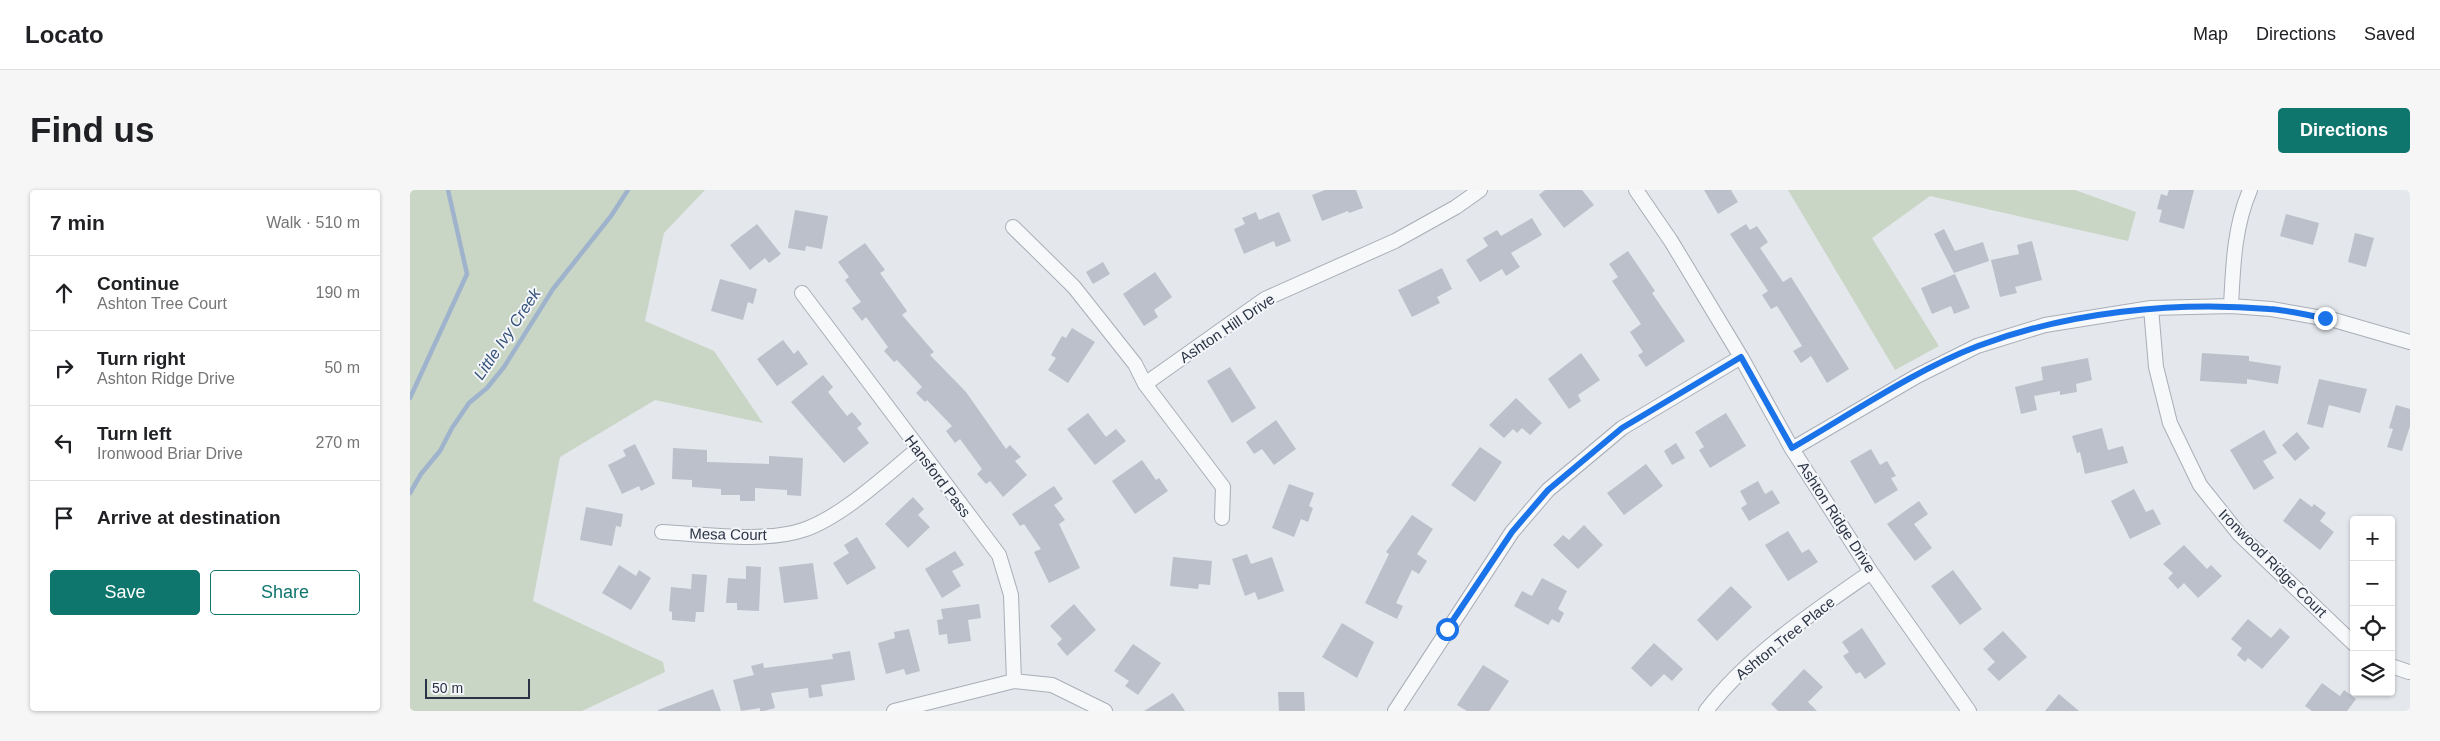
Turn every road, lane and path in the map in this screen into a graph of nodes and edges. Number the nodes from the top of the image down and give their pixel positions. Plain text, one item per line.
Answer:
1 (1480, 190) edge
2 (1636, 190) edge
3 (2250, 190) edge
4 (1013, 227) dead end
5 (802, 293) dead end
6 (2231, 306) junction
7 (2151, 308) junction
8 (2410, 342) edge
9 (1741, 357) junction
10 (1145, 384) junction
11 (1792, 448) junction
12 (918, 449) junction
13 (1222, 518) dead end
14 (662, 532) dead end
15 (1871, 572) junction
16 (2350, 640) edge
17 (2395, 667) edge
18 (2409, 672) edge
19 (1014, 681) junction
20 (894, 711) edge
21 (1105, 711) edge
22 (1395, 711) edge
23 (1706, 711) edge
24 (1968, 711) edge

1 - 10 street, Ashton Hill Drive
2 - 9 street, Ashton Ridge Drive
3 - 6 street
4 - 10 street
5 - 12 street, Hansford Pass
6 - 7 street
6 - 8 street
7 - 11 street
7 - 16 street, Ironwood Ridge Court
9 - 11 street, Ashton Ridge Drive
9 - 22 street
10 - 13 street
11 - 15 street, Ashton Ridge Drive
12 - 14 street, Mesa Court
12 - 19 street, Hansford Pass
15 - 23 street, Ashton Tree Place
15 - 24 street, Ashton Ridge Drive
17 - 18 street
19 - 20 street
19 - 21 street

